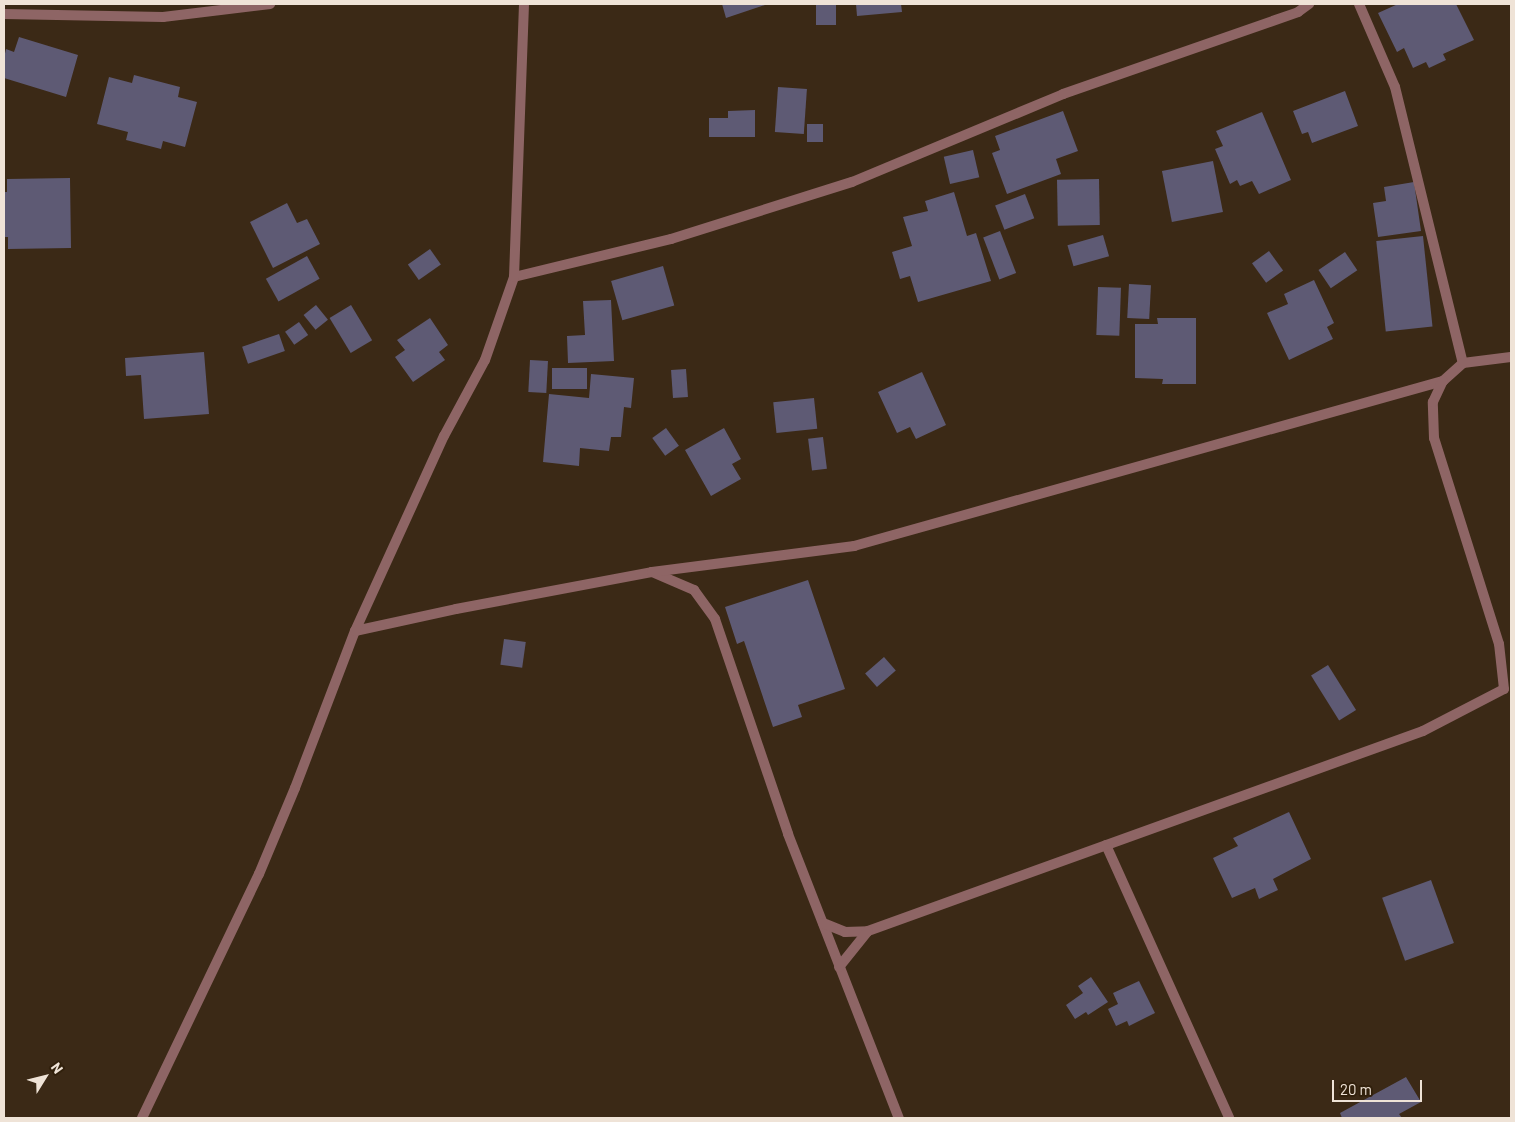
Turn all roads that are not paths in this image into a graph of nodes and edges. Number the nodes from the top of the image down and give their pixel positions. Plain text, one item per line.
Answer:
1 (270, 4) edge
2 (524, 4) edge
3 (1310, 4) edge
4 (1359, 4) edge
5 (4, 14) edge
6 (514, 276) junction
7 (1511, 357) edge
8 (1463, 363) junction
9 (1442, 381) junction
10 (652, 572) junction
11 (355, 631) junction
12 (1106, 846) junction
13 (822, 923) junction
14 (868, 931) junction
15 (839, 967) junction
16 (142, 1118) edge
17 (899, 1118) edge
18 (1228, 1118) edge

1 - 5 street
2 - 6 street
3 - 6 street
4 - 8 street
6 - 11 street
7 - 8 street
8 - 9 street
9 - 10 street
9 - 12 street
10 - 11 street
10 - 13 street
11 - 16 street
12 - 14 street
12 - 18 street
13 - 14 street
13 - 15 street
14 - 15 street
15 - 17 street

